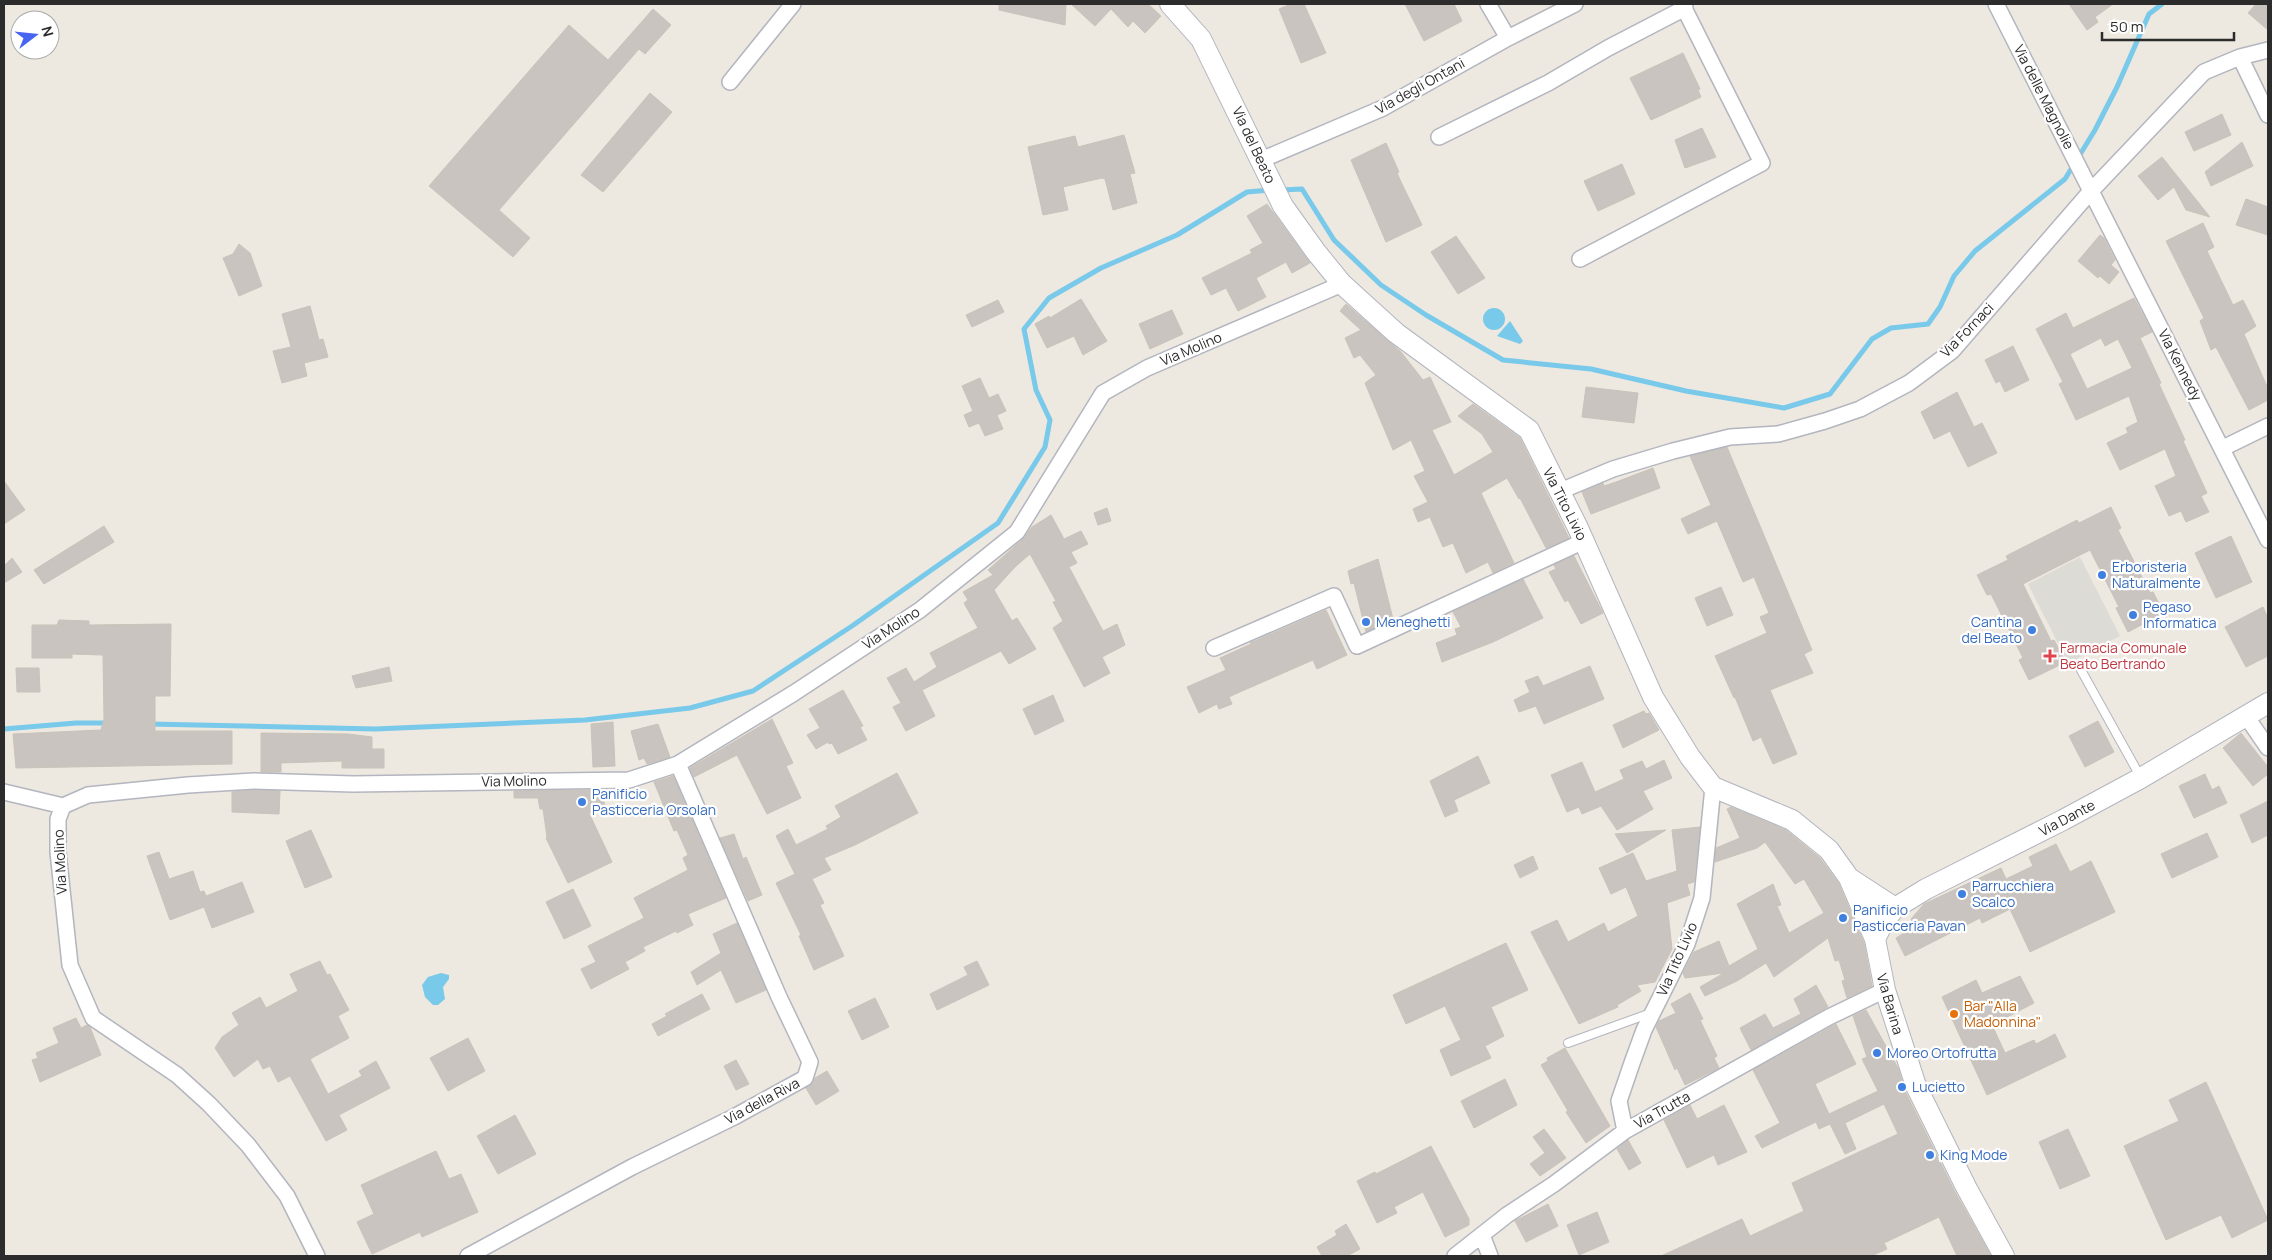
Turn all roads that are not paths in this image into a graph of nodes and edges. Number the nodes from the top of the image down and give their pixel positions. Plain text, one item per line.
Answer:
1 (793, 4) edge
2 (1170, 4) edge
3 (1488, 4) edge
4 (1575, 4) edge
5 (1996, 4) edge
6 (1683, 6) edge
7 (1508, 38) junction
8 (2268, 50) edge
9 (2240, 57) junction
10 (730, 82) dead end
11 (2268, 115) edge
12 (1439, 137) dead end
13 (1261, 160) junction
14 (2091, 191) junction
15 (1580, 259) dead end
16 (1342, 284) junction
17 (2268, 426) edge
18 (2223, 448) junction
19 (1558, 492) junction
20 (2268, 540) edge
21 (1584, 541) junction
22 (1214, 648) dead end
23 (2081, 670) dead end
24 (2268, 704) edge
25 (2246, 716) junction
26 (2268, 748) edge
27 (678, 764) junction
28 (2142, 778) junction
29 (1713, 786) junction
30 (4, 792) edge
31 (63, 806) junction
32 (1849, 878) junction
33 (1894, 908) junction
34 (1875, 939) junction
35 (1885, 990) junction
36 (1653, 1012) junction
37 (1568, 1043) dead end
38 (1625, 1131) junction
39 (1482, 1235) junction
40 (317, 1256) edge
41 (468, 1256) edge
42 (1455, 1256) edge
43 (1490, 1256) edge
44 (2004, 1256) edge

1 - 10 street
2 - 13 street, Via del Beato
3 - 7 street
4 - 7 street, Via degli Ontani
5 - 14 street, Via delle Magnolie
6 - 12 street
6 - 15 street
7 - 13 street, Via degli Ontani
8 - 9 street, Via Fornaci
9 - 11 street
9 - 14 street, Via Fornaci
13 - 16 street, Via del Beato
14 - 18 street, Via Kennedy
14 - 19 street, Via Fornaci
16 - 19 street, Via Tito Livio
16 - 27 street, Via Molino
17 - 18 street
18 - 20 street, Via Kennedy
19 - 21 street, Via Tito Livio
21 - 22 street
21 - 29 street, Via Tito Livio
23 - 28 lane
24 - 25 street, Via Dante
25 - 26 street
25 - 28 street, Via Dante
27 - 31 street, Via Molino
27 - 41 street, Via della Riva
28 - 33 street, Via Dante
29 - 32 street, Via Tito Livio
29 - 36 street, Via Tito Livio
30 - 31 street
31 - 40 street, Via Molino
32 - 33 street, Via Tito Livio
32 - 34 street, Via Tito Livio
33 - 34 street, Via Dante
34 - 35 street, Via Barina
35 - 38 street, Via Trutta
35 - 44 street, Via Barina
36 - 37 lane, Via Tito Livio
36 - 38 street, Via Tito Livio
38 - 39 street, Via Trutta
39 - 42 street, Via Trutta
39 - 43 street

